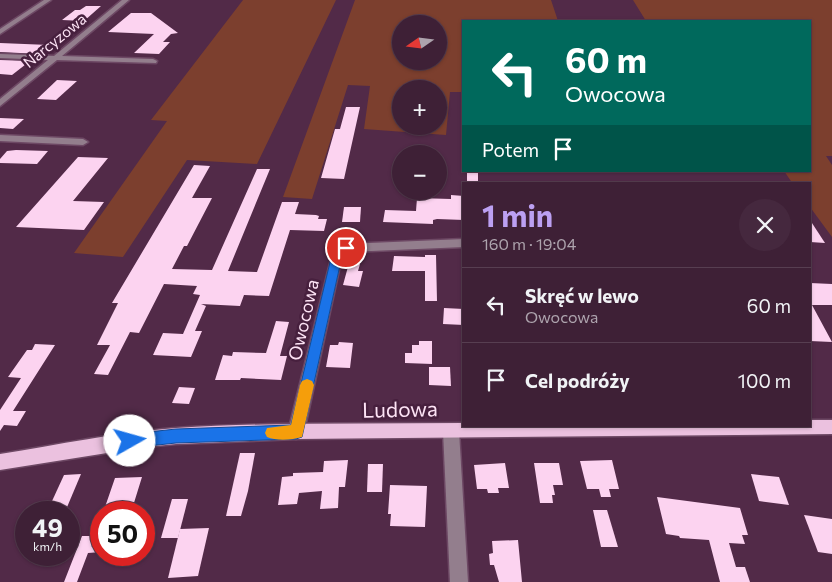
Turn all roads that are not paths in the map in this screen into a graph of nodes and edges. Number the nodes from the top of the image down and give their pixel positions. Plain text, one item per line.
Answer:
1 (48, 0) edge
2 (126, 0) edge
3 (0, 32) edge
4 (0, 56) edge
5 (55, 58) junction
6 (153, 61) dead end
7 (0, 103) edge
8 (0, 138) edge
9 (83, 142) dead end
10 (462, 244) edge
11 (811, 426) edge
12 (832, 426) edge
13 (737, 427) edge
14 (451, 430) junction
15 (296, 432) junction
16 (0, 462) edge
17 (459, 582) edge

1 - 3 street
2 - 5 street, Narcyzowa
4 - 5 street
5 - 6 street
5 - 7 street, Narcyzowa
8 - 9 street
10 - 15 street, Owocowa
11 - 12 main road, Ludowa
13 - 14 main road, Ludowa
14 - 15 main road, Ludowa
14 - 17 street
15 - 16 main road, Ludowa

